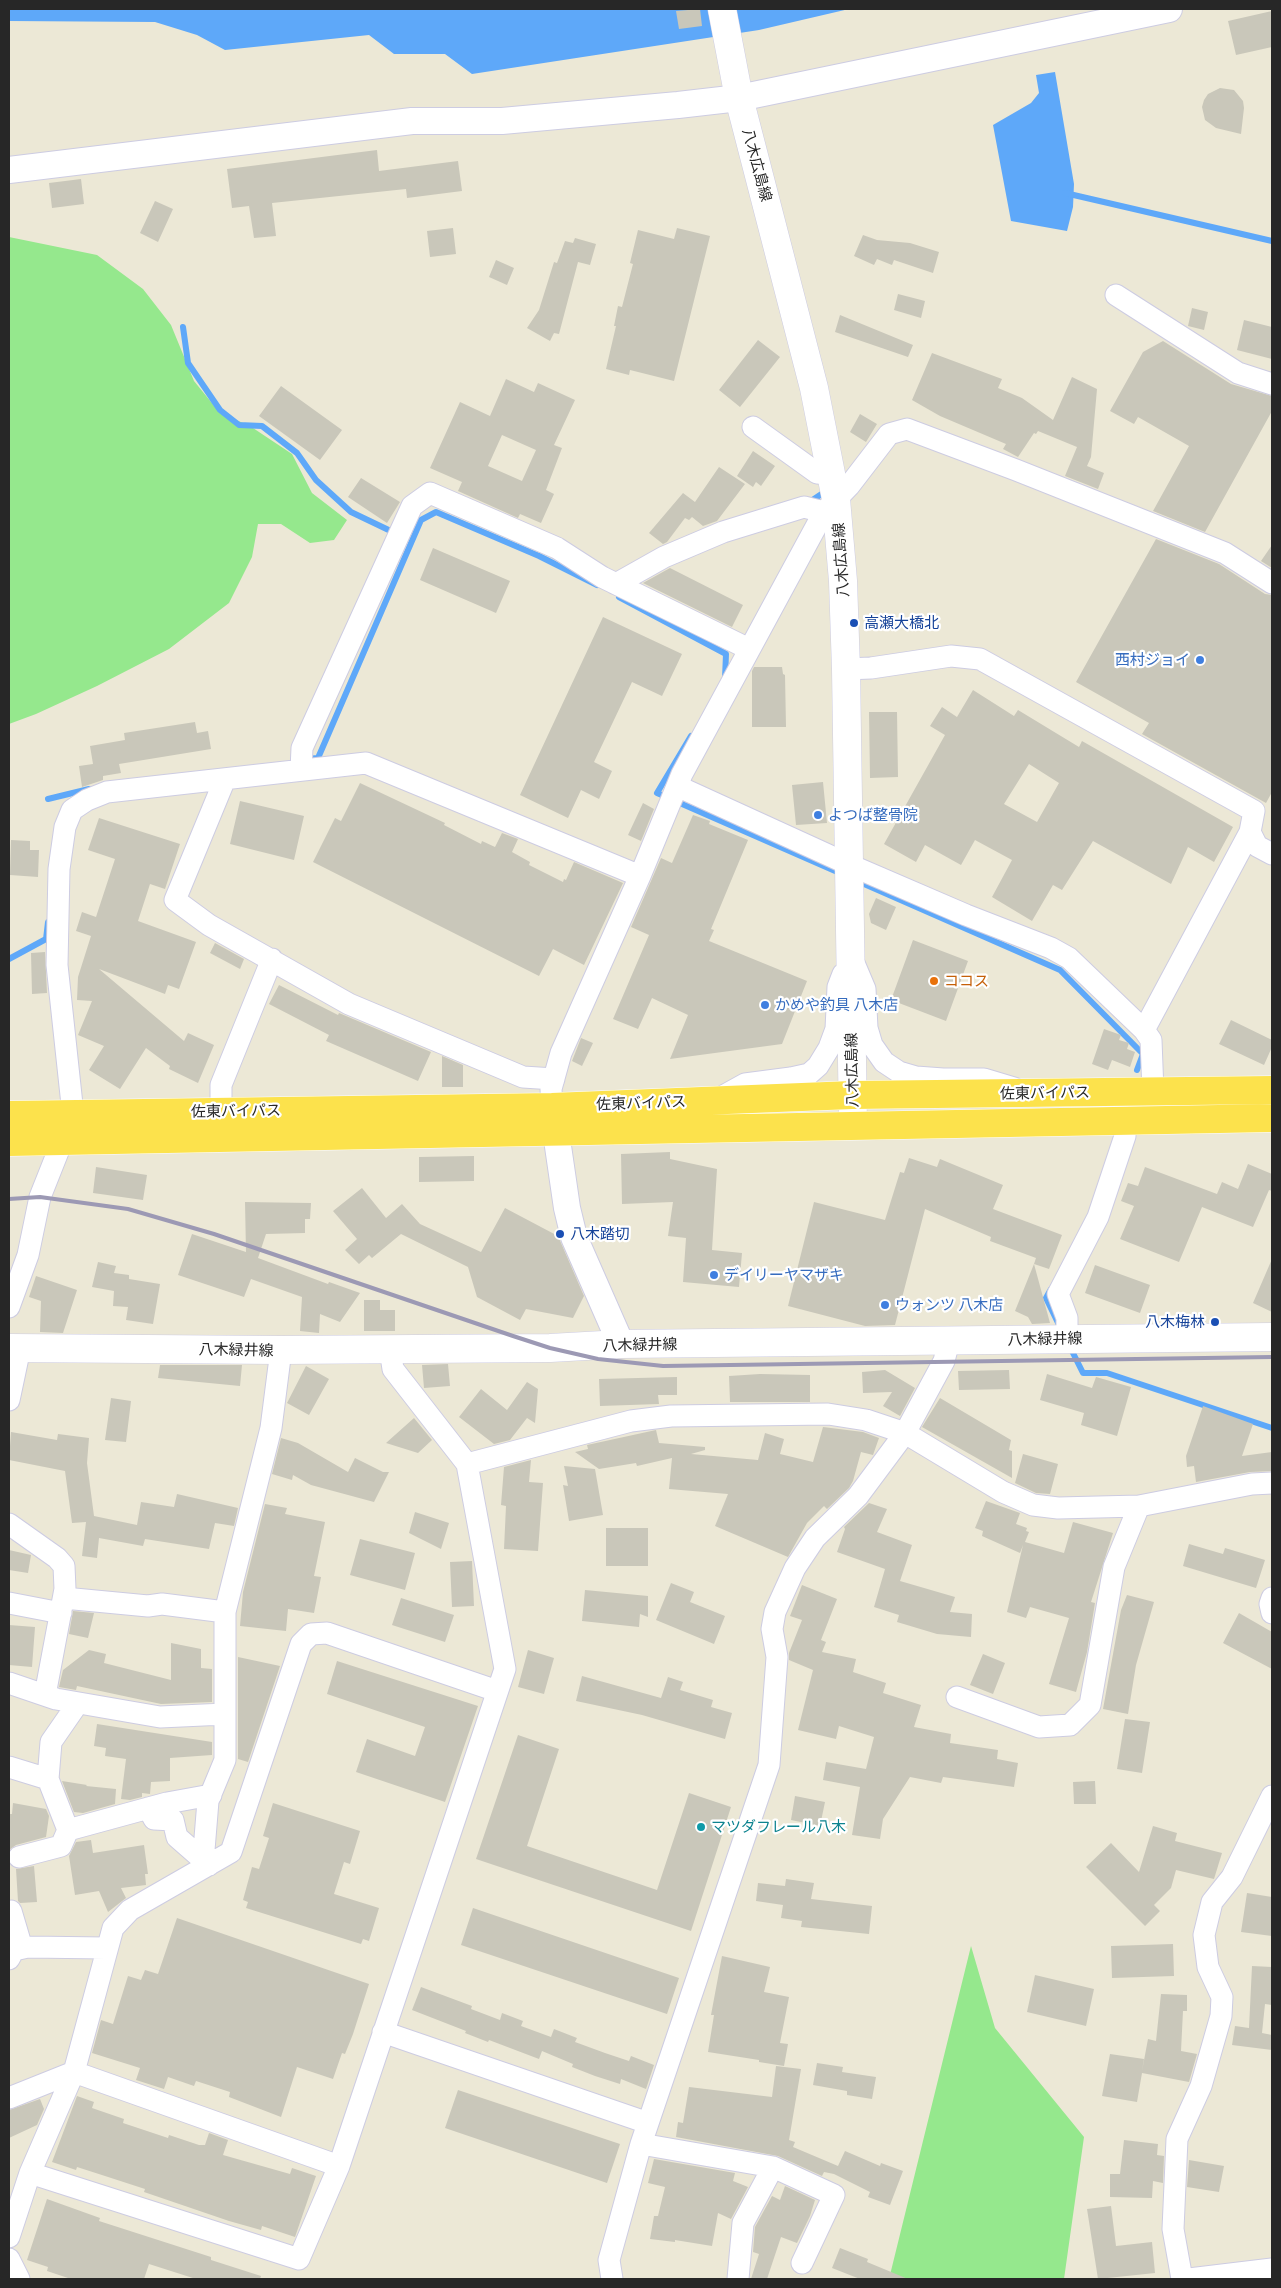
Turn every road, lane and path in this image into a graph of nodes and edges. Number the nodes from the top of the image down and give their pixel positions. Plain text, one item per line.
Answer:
1 (722, 9) edge
2 (1168, 9) edge
3 (739, 98) junction
4 (9, 170) edge
5 (1116, 295) dead end
6 (1272, 384) edge
7 (753, 427) dead end
8 (830, 495) junction
9 (1272, 583) edge
10 (616, 584) junction
11 (749, 649) junction
12 (846, 669) junction
13 (301, 770) junction
14 (224, 779) junction
15 (677, 786) junction
16 (1250, 832) junction
17 (1272, 854) edge
18 (850, 864) junction
19 (640, 876) junction
20 (851, 955) junction
21 (272, 959) junction
22 (1144, 1030) junction
23 (554, 1079) junction
24 (1272, 1090) edge
25 (1153, 1092) junction
26 (1030, 1093) junction
27 (852, 1096) junction
28 (716, 1101) junction
29 (221, 1112) junction
30 (73, 1114) junction
31 (9, 1115) edge
32 (1272, 1118) edge
33 (554, 1120) junction
34 (1126, 1122) junction
35 (853, 1125) junction
36 (60, 1141) junction
37 (9, 1142) edge
38 (9, 1307) edge
39 (1272, 1337) edge
40 (1066, 1339) junction
41 (948, 1341) junction
42 (620, 1344) junction
43 (14, 1348) edge
44 (390, 1349) junction
45 (281, 1350) junction
46 (9, 1400) edge
47 (905, 1433) junction
48 (467, 1464) junction
49 (1272, 1484) edge
50 (1139, 1506) junction
51 (9, 1524) edge
52 (1272, 1598) edge
53 (9, 1603) edge
54 (62, 1605) junction
55 (225, 1612) junction
56 (1272, 1613) edge
57 (9, 1683) edge
58 (497, 1691) junction
59 (45, 1695) junction
60 (957, 1697) dead end
61 (78, 1703) junction
62 (225, 1714) junction
63 (9, 1767) edge
64 (48, 1779) junction
65 (211, 1795) junction
66 (1272, 1796) edge
67 (148, 1808) junction
68 (68, 1830) junction
69 (19, 1857) dead end
70 (209, 1865) junction
71 (9, 1909) edge
72 (106, 1948) junction
73 (15, 1954) edge
74 (383, 2032) junction
75 (74, 2072) junction
76 (9, 2098) edge
77 (648, 2123) junction
78 (641, 2144) junction
79 (339, 2166) junction
80 (773, 2167) junction
81 (30, 2173) junction
82 (9, 2237) edge
83 (9, 2259) edge
84 (802, 2263) dead end
85 (1272, 2268) edge
86 (20, 2279) edge
87 (612, 2279) edge
88 (738, 2279) edge
89 (1182, 2279) edge
90 (1189, 2279) edge

1 - 3 main road, 八木広島線
2 - 3 street
3 - 4 street
3 - 8 main road, 八木広島線
5 - 6 street
7 - 8 street
8 - 9 street
8 - 10 street
8 - 11 street
8 - 12 main road, 八木広島線
10 - 11 street
10 - 13 street
11 - 15 street
12 - 16 street
12 - 18 main road, 八木広島線
13 - 14 street
13 - 19 street
14 - 21 street
14 - 30 street
15 - 18 street
15 - 19 street
16 - 17 street
16 - 22 street
18 - 20 main road, 八木広島線
18 - 22 street
19 - 23 street
20 - 26 street
20 - 27 main road, 八木広島線
20 - 28 street
21 - 23 street
21 - 29 street
22 - 25 street
23 - 33 street
24 - 25 highway, 佐東バイパス
25 - 26 highway, 佐東バイパス
26 - 27 highway, 佐東バイパス
27 - 28 highway, 佐東バイパス
27 - 35 main road, 八木広島線
28 - 33 highway, 佐東バイパス
29 - 30 highway, 佐東バイパス
29 - 33 highway, 佐東バイパス
30 - 31 highway, 佐東バイパス
30 - 36 street
32 - 34 highway, 佐東バイパス
33 - 35 highway, 佐東バイパス
33 - 36 highway, 佐東バイパス
33 - 42 street
34 - 35 highway, 佐東バイパス
34 - 40 street
36 - 37 highway, 佐東バイパス
36 - 38 street
39 - 40 main road, 八木緑井線
40 - 41 main road, 八木緑井線
41 - 42 main road, 八木緑井線
41 - 47 street
42 - 44 main road, 八木緑井線
43 - 45 main road, 八木緑井線
43 - 46 street
44 - 45 main road, 八木緑井線
44 - 48 street
45 - 55 street
47 - 48 street
47 - 50 street
47 - 77 street
48 - 58 street
49 - 50 street
50 - 60 street
51 - 54 street
52 - 56 street
53 - 54 street
54 - 55 street
54 - 59 street
55 - 62 street
57 - 59 street
58 - 70 street
58 - 74 street
59 - 61 street
61 - 62 street
61 - 64 street
62 - 65 street
63 - 64 street
64 - 68 street
65 - 67 street
65 - 70 street
66 - 89 street
67 - 68 street
67 - 70 street
68 - 69 street
70 - 72 street
71 - 73 street
72 - 73 street
72 - 75 street
74 - 77 street
74 - 79 street
75 - 76 street
75 - 79 street
75 - 81 street
77 - 78 street
78 - 80 street
78 - 87 street
79 - 81 street
80 - 84 street
80 - 88 street
81 - 82 street
83 - 86 street
85 - 90 street

